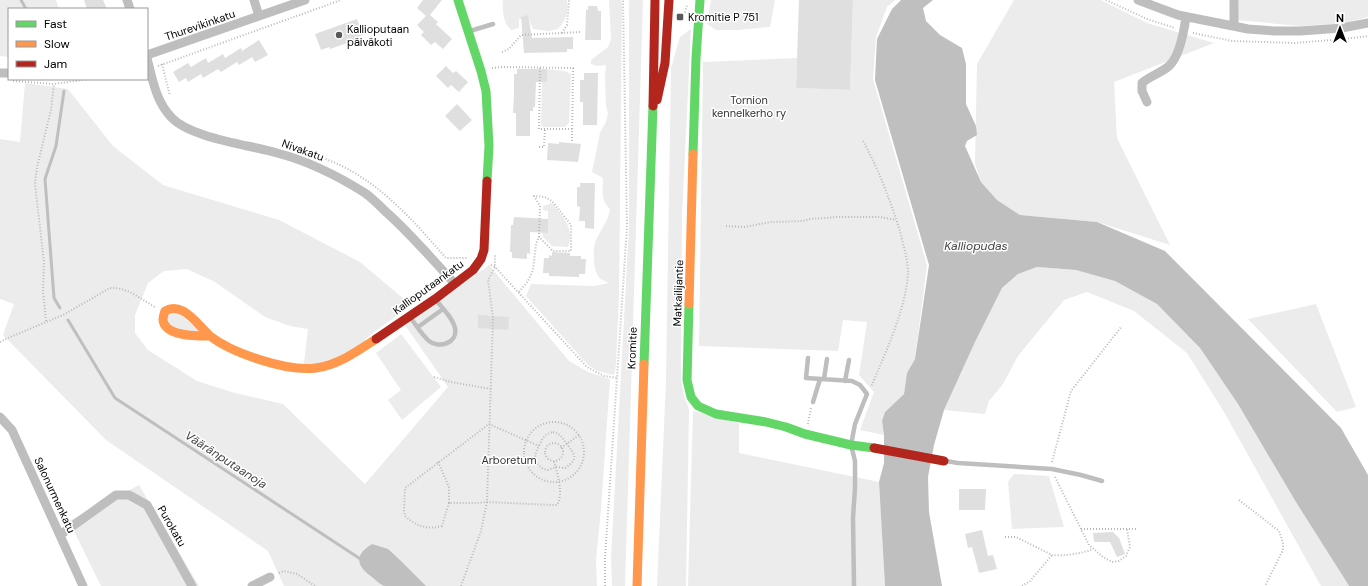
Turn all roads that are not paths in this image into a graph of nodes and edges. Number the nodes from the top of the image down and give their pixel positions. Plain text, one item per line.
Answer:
1 (254, 0) edge
2 (305, 0) edge
3 (458, 0) edge
4 (655, 0) edge
5 (669, 0) edge
6 (700, 0) edge
7 (1138, 0) edge
8 (1234, 0) edge
9 (259, 16) junction
10 (1186, 17) junction
11 (1368, 23) edge
12 (493, 24) dead end
13 (1234, 26) junction
14 (468, 32) junction
15 (148, 56) edge
16 (148, 60) edge
17 (0, 73) edge
18 (8, 77) edge
19 (1147, 102) dead end
20 (653, 111) junction
21 (454, 283) junction
22 (435, 299) junction
23 (443, 309) junction
24 (409, 316) junction
25 (418, 327) junction
26 (210, 336) junction
27 (808, 358) dead end
28 (827, 359) dead end
29 (849, 360) dead end
30 (822, 379) junction
31 (845, 380) junction
32 (813, 402) road end
33 (0, 417) edge
34 (851, 445) junction
35 (944, 461) joint
36 (1102, 481) dead end
37 (60, 535) junction
38 (270, 577) road end
39 (83, 586) edge
40 (192, 586) edge
41 (252, 586) edge
42 (637, 586) edge
43 (854, 586) edge

1 - 9 street
2 - 9 street, Thurevikinkatu
3 - 14 street, Kallioputaankatu
4 - 20 street, Kromitie
5 - 20 street, Kromitie
6 - 34 street, Matkailijantie
7 - 10 street
8 - 13 street
9 - 15 street, Thurevikinkatu
10 - 13 street
10 - 19 street
11 - 13 street
12 - 14 lane
14 - 21 street, Kallioputaankatu
16 - 21 street, Nivakatu
17 - 18 street
20 - 42 street, Kromitie
21 - 22 street, Kallioputaankatu
22 - 23 lane
22 - 24 street, Kallioputaankatu
23 - 25 lane
23 - 25 lane
24 - 25 lane
24 - 26 street, Kallioputaankatu
26 - 26 street, Kallioputaankatu
27 - 30 lane
28 - 30 lane
29 - 31 lane
30 - 31 lane
30 - 32 lane
31 - 34 lane
33 - 37 street, Salonurmenkatu
34 - 35 street, Matkailijantie
34 - 43 lane
35 - 36 lane
37 - 39 street, Salonurmenkatu
37 - 40 street, Purokatu
38 - 41 street

